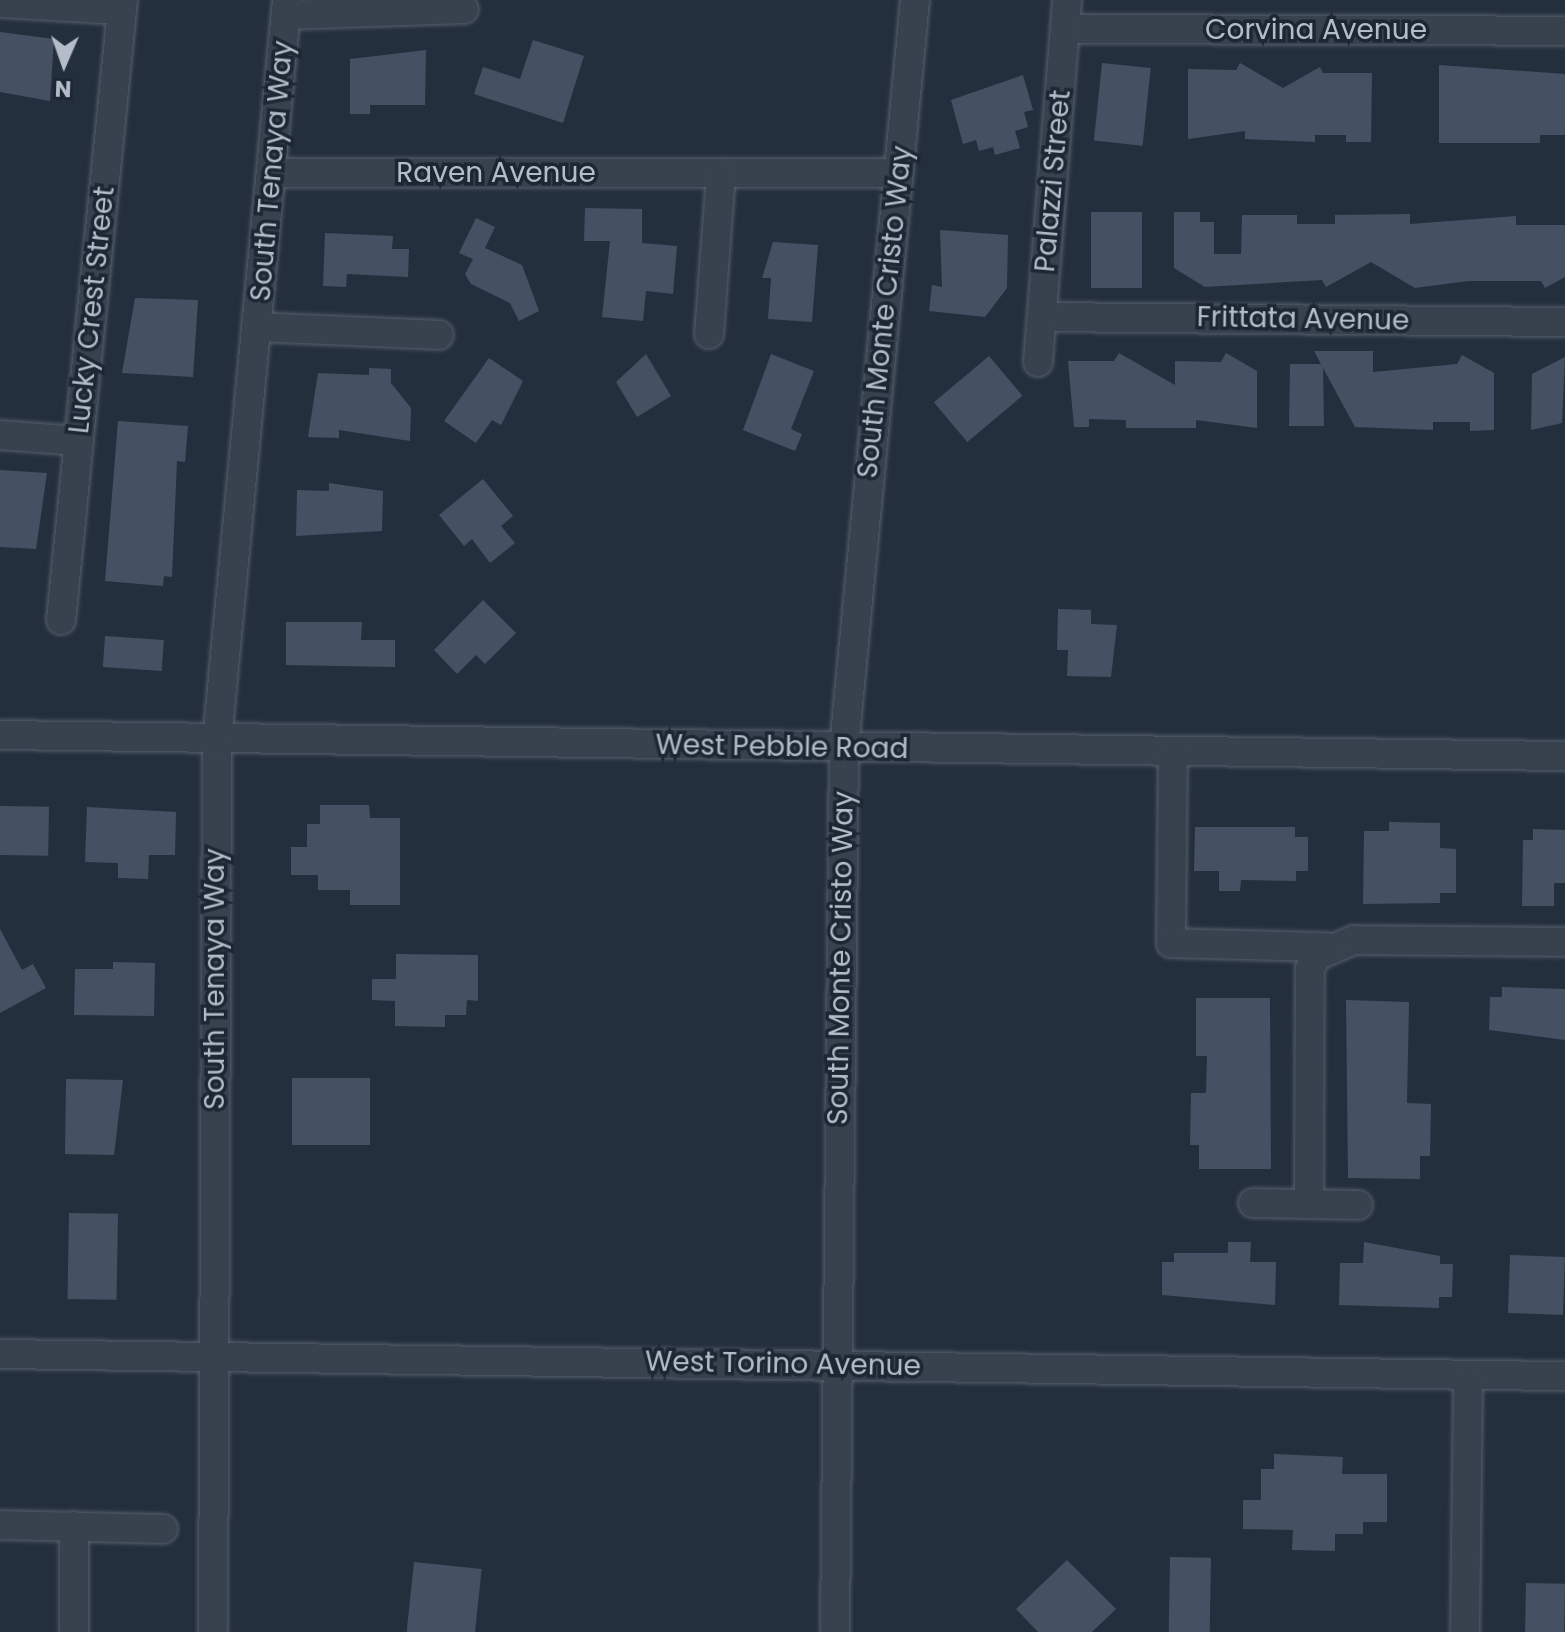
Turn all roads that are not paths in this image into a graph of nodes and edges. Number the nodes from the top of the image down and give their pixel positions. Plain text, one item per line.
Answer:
1 (915, 0) edge
2 (1067, 0) edge
3 (0, 3) edge
4 (122, 5) edge
5 (287, 7) edge
6 (464, 9) dead end
7 (1066, 29) junction
8 (1565, 31) edge
9 (271, 173) junction
10 (721, 173) junction
11 (899, 173) junction
12 (1042, 317) junction
13 (1565, 322) edge
14 (257, 327) junction
15 (709, 334) dead end
16 (439, 335) dead end
17 (1038, 362) dead end
18 (0, 435) edge
19 (79, 441) junction
20 (61, 620) dead end
21 (0, 735) edge
22 (217, 741) junction
23 (844, 747) junction
24 (1173, 751) junction
25 (1565, 756) edge
26 (1565, 942) edge
27 (1326, 947) junction
28 (1253, 1203) dead end
29 (1309, 1203) junction
30 (1358, 1205) dead end
31 (0, 1354) edge
32 (213, 1355) junction
33 (837, 1365) junction
34 (1468, 1375) junction
35 (1565, 1376) edge
36 (0, 1525) edge
37 (74, 1526) junction
38 (163, 1529) dead end
39 (74, 1632) edge
40 (213, 1632) edge
41 (835, 1632) edge
42 (1465, 1632) edge

1 - 11 street, South Monte Cristo Way
2 - 7 street, Palazzi Street
3 - 4 street
4 - 19 street, Lucky Crest Street
5 - 6 street, South Tenaya Way
5 - 9 street, South Tenaya Way
7 - 8 street, Corvina Avenue
7 - 12 street, Palazzi Street
9 - 10 street, Raven Avenue
9 - 14 street, South Tenaya Way
10 - 11 street, Raven Avenue
10 - 15 street
11 - 23 street, South Monte Cristo Way
12 - 13 street, Frittata Avenue
12 - 17 street, Palazzi Street
14 - 16 street, South Tenaya Way
14 - 22 street, South Tenaya Way
18 - 19 street
19 - 20 street, Lucky Crest Street
21 - 22 street, West Pebble Road
22 - 23 street, West Pebble Road
22 - 32 street, South Tenaya Way
23 - 24 street, West Pebble Road
23 - 33 street, South Monte Cristo Way
24 - 25 street, West Pebble Road
24 - 27 street
26 - 27 street
27 - 29 street
28 - 29 street
29 - 30 street
31 - 32 street, West Torino Avenue
32 - 33 street, West Torino Avenue
32 - 40 street, South Tenaya Way
33 - 34 street, West Torino Avenue
33 - 41 street, South Monte Cristo Way
34 - 35 street, West Torino Avenue
34 - 42 street
36 - 37 street
37 - 38 street
37 - 39 street

